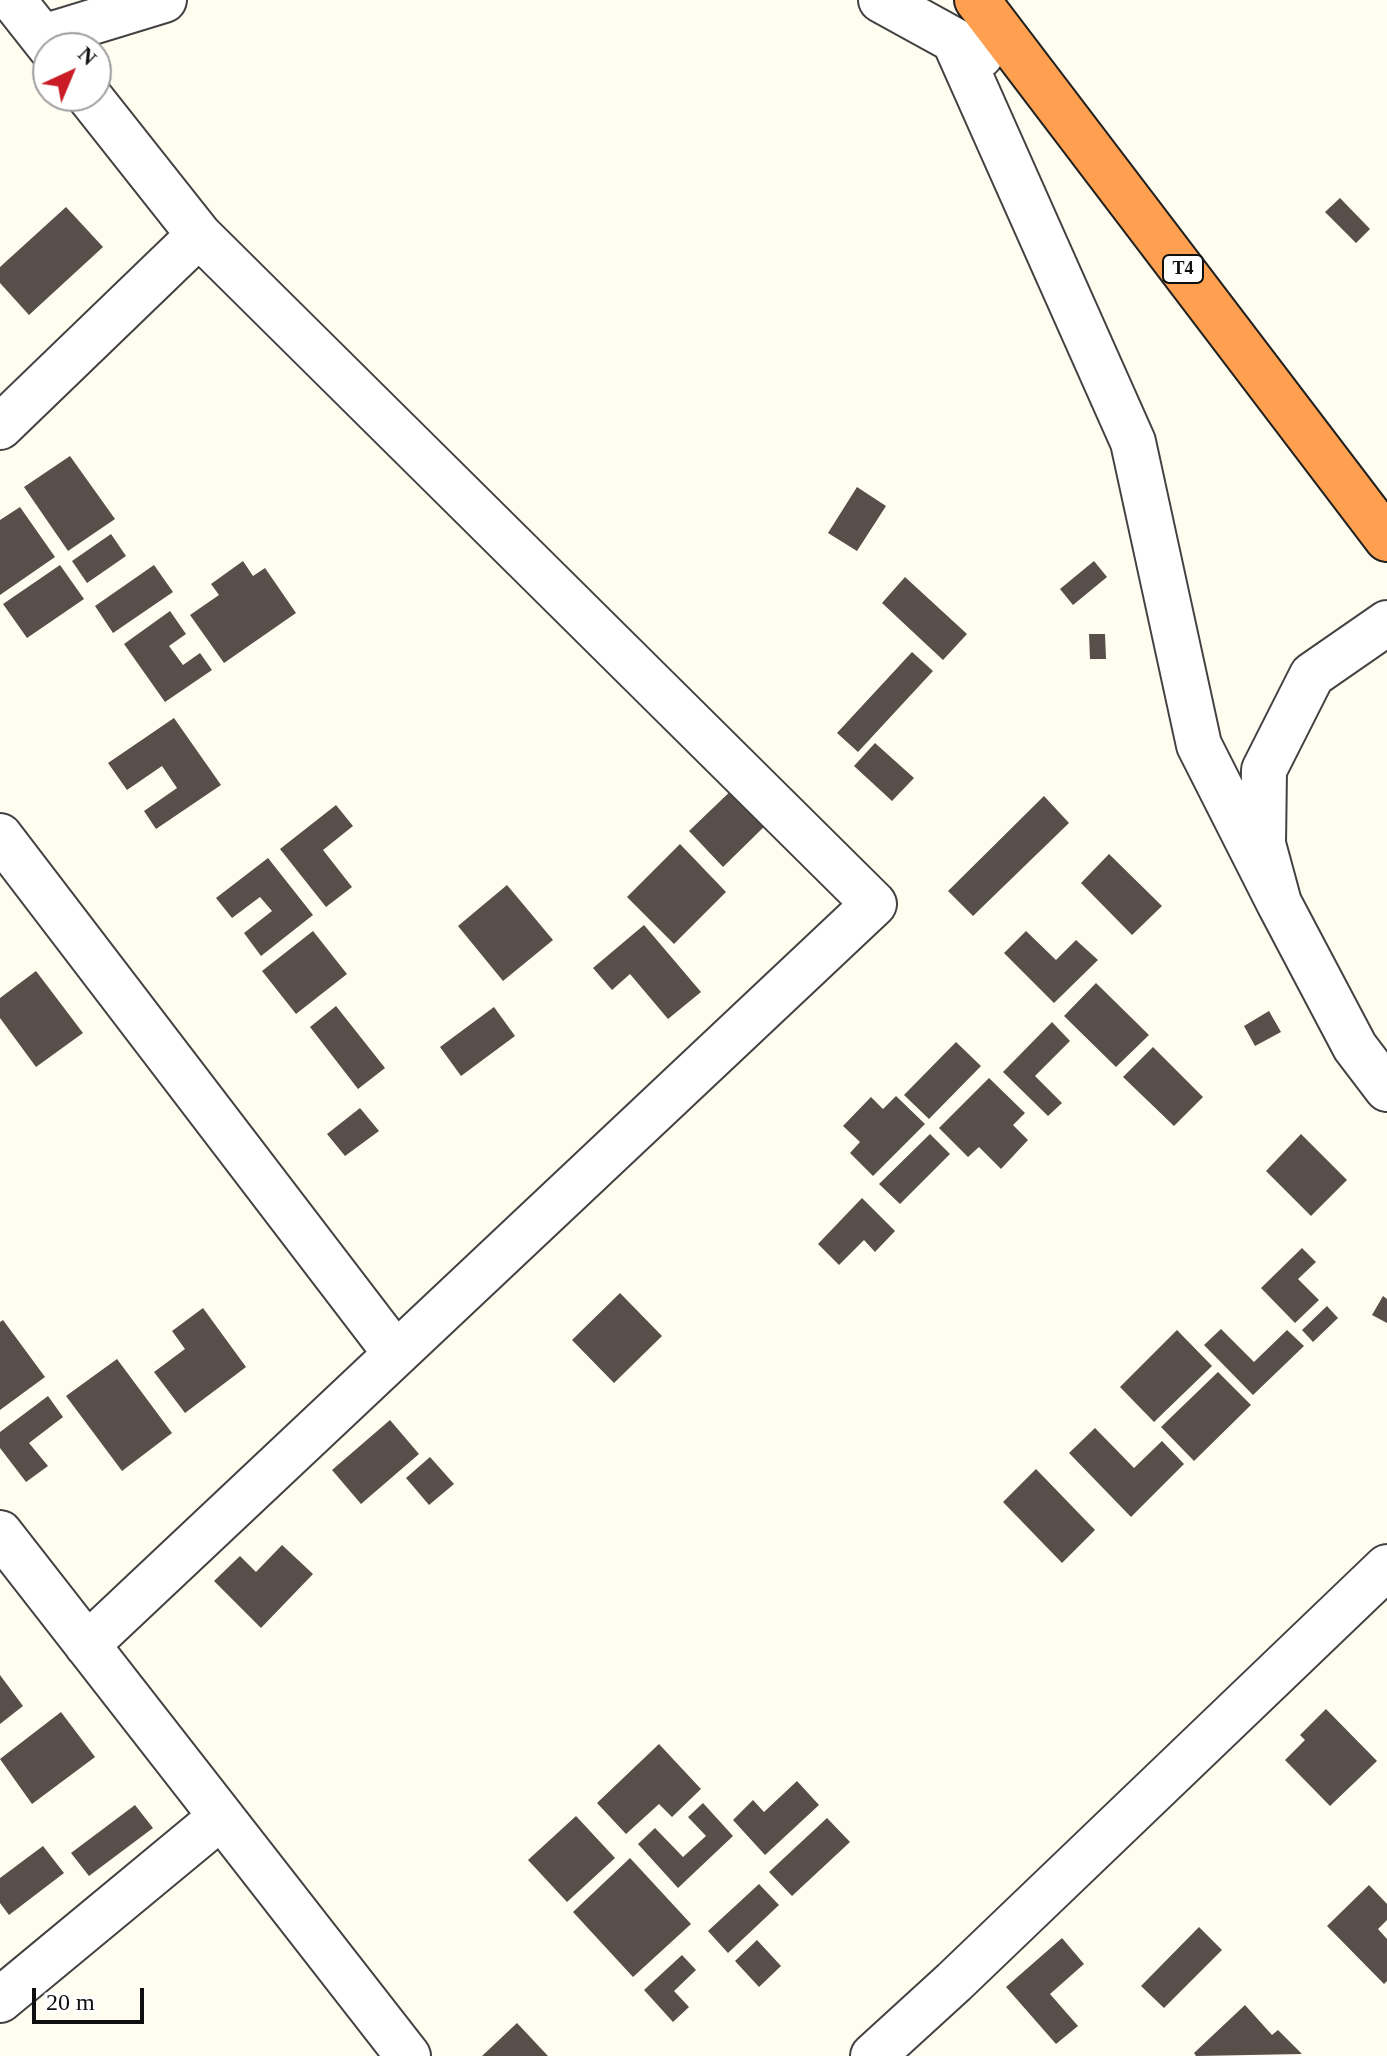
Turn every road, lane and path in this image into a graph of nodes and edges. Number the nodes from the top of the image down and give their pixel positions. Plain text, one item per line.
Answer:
1 (13, 0) edge
2 (164, 0) edge
3 (881, 0) edge
4 (977, 0) edge
5 (38, 32) edge
6 (77, 32) edge
7 (954, 40) junction
8 (1050, 92) junction
9 (102, 112) edge
10 (199, 235) junction
11 (0, 427) edge
12 (1387, 539) edge
13 (1387, 623) edge
14 (0, 836) edge
15 (1279, 903) junction
16 (1387, 1089) edge
17 (396, 1354) junction
18 (0, 1533) edge
19 (1387, 1567) edge
20 (87, 1645) junction
21 (221, 1817) junction
22 (0, 2000) edge
23 (408, 2056) edge
24 (873, 2056) edge

1 - 5 street
2 - 6 street
3 - 7 street
4 - 8 highway, T4
7 - 8 street
7 - 15 street
8 - 12 highway, T4
9 - 10 street
10 - 11 street
10 - 17 street
13 - 15 street
14 - 17 street
15 - 16 street
17 - 20 street
18 - 20 street
19 - 24 street
20 - 21 street
21 - 22 street
21 - 23 street

